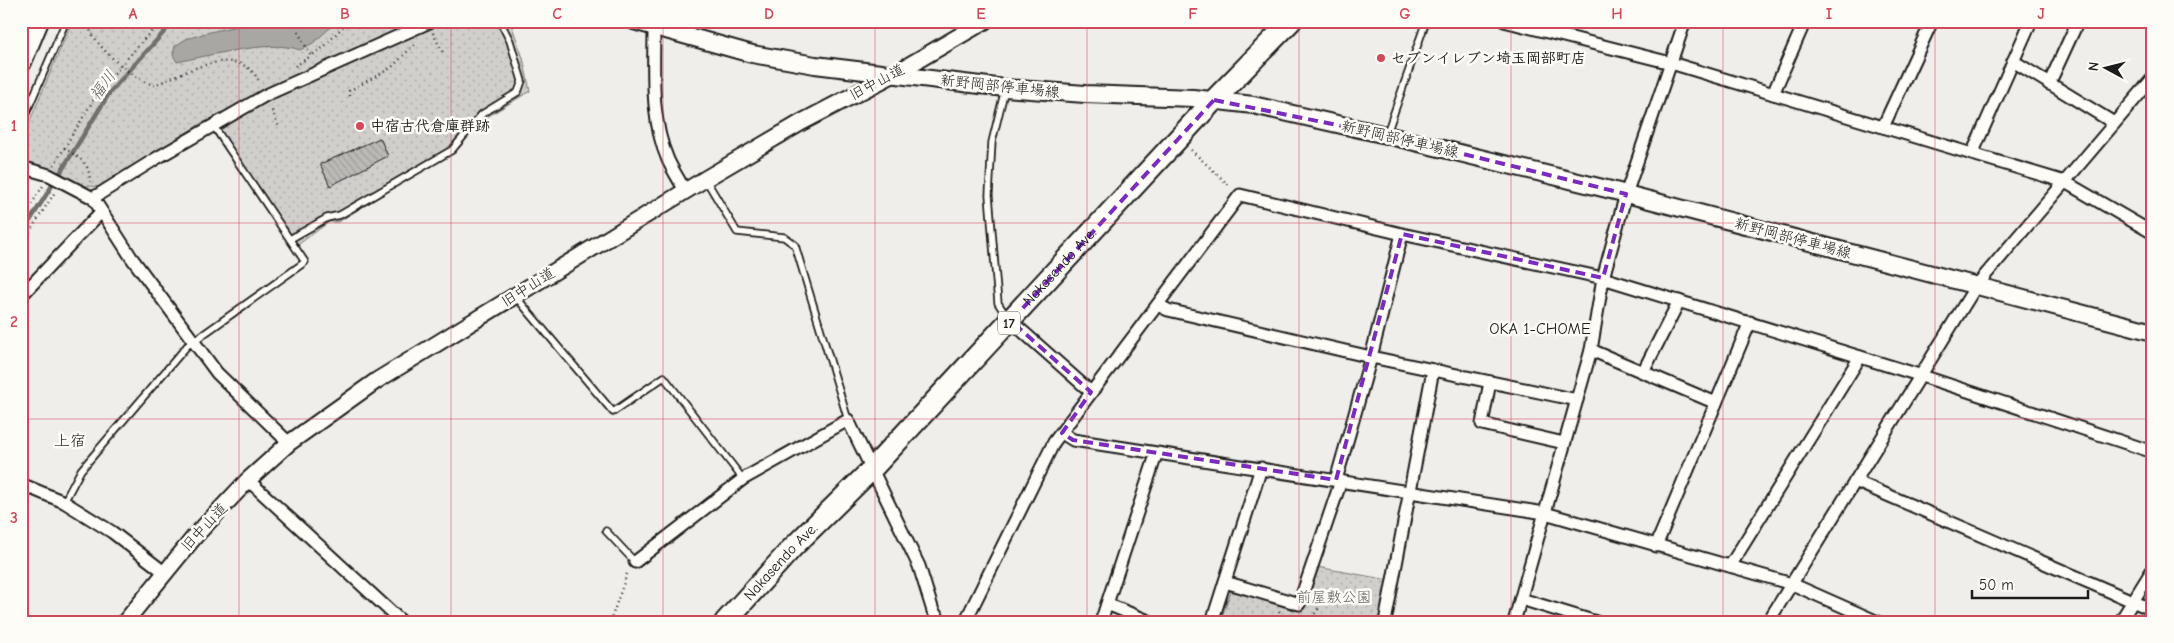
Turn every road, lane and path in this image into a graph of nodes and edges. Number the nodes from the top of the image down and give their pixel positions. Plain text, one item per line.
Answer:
1 (23, 21) edge
2 (38, 21) edge
3 (66, 21) edge
4 (87, 21) edge
5 (160, 21) edge
6 (348, 21) edge
7 (500, 21) edge
8 (634, 21) edge
9 (985, 21) edge
10 (1291, 21) edge
11 (1426, 21) edge
12 (1504, 21) edge
13 (1685, 21) edge
14 (1805, 21) edge
15 (1932, 21) edge
16 (2031, 21) edge
17 (2078, 21) edge
18 (427, 24) edge
19 (21, 27) edge
20 (654, 27) junction
21 (1547, 27) edge
22 (298, 32) dead end
23 (443, 53) dead end
24 (2013, 61) junction
25 (21, 62) edge
26 (1671, 64) junction
27 (122, 67) junction
28 (894, 74) junction
29 (2153, 78) edge
30 (2049, 84) junction
31 (1005, 88) junction
32 (1773, 94) junction
33 (266, 95) junction
34 (350, 96) dead end
35 (1214, 100) junction
36 (2114, 123) junction
37 (21, 125) edge
38 (214, 125) junction
39 (279, 127) dead end
40 (1883, 127) junction
41 (1386, 135) junction
42 (66, 149) junction
43 (1190, 150) dead end
44 (1972, 154) junction
45 (21, 167) edge
46 (51, 170) dead end
47 (705, 178) junction
48 (46, 180) dead end
49 (2066, 182) junction
50 (58, 186) dead end
51 (90, 186) dead end
52 (685, 191) junction
53 (1626, 194) junction
54 (1240, 195) junction
55 (93, 198) junction
56 (100, 213) junction
57 (21, 221) edge
58 (2153, 233) edge
59 (1402, 234) junction
60 (290, 239) junction
61 (21, 245) edge
62 (1603, 278) junction
63 (1976, 286) junction
64 (21, 296) edge
65 (515, 296) junction
66 (1679, 301) junction
67 (1158, 305) junction
68 (1010, 321) junction
69 (1750, 322) junction
70 (2153, 332) edge
71 (192, 342) junction
72 (1591, 350) junction
73 (1371, 357) junction
74 (1860, 357) junction
75 (1432, 370) junction
76 (1643, 372) junction
77 (1919, 375) junction
78 (1490, 382) junction
79 (1091, 392) junction
80 (1576, 400) junction
81 (1716, 403) junction
82 (848, 420) junction
83 (1062, 433) junction
84 (289, 443) junction
85 (1564, 443) junction
86 (2153, 452) edge
87 (1156, 455) junction
88 (1261, 468) junction
89 (872, 470) junction
90 (743, 479) junction
91 (248, 480) junction
92 (1339, 481) junction
93 (1855, 481) junction
94 (21, 484) edge
95 (1408, 492) junction
96 (64, 502) junction
97 (1545, 514) junction
98 (606, 531) dead end
99 (1656, 546) junction
100 (635, 562) junction
101 (1730, 566) junction
102 (2153, 569) edge
103 (164, 572) junction
104 (1225, 582) junction
105 (1792, 584) junction
106 (1521, 598) junction
107 (2133, 602) junction
108 (1107, 604) junction
109 (2153, 610) edge
110 (939, 621) edge
111 (125, 622) edge
112 (402, 622) edge
113 (610, 622) edge
114 (724, 622) edge
115 (965, 622) edge
116 (1101, 622) edge
117 (1151, 622) edge
118 (1212, 622) edge
119 (1385, 622) edge
120 (1514, 622) edge
121 (1596, 622) edge
122 (1768, 622) edge
123 (1878, 622) edge
124 (2120, 622) edge

1 - 19 highway
2 - 25 highway
3 - 37 lane
4 - 27 path
5 - 27 path
6 - 22 path
7 - 60 lane
8 - 20 main road, 新野岡部停車場線
9 - 28 street, 旧中山道
10 - 35 highway, Nakasendo Ave. / 17
11 - 41 lane
12 - 21 street
13 - 26 street
14 - 32 street
15 - 40 street
16 - 24 street
17 - 30 street
18 - 23 path
18 - 33 street
18 - 34 path
20 - 28 main road, 新野岡部停車場線
20 - 52 street
21 - 26 street
24 - 30 street
24 - 44 street
26 - 32 street
26 - 53 street
27 - 33 path
27 - 42 path
28 - 31 main road, 新野岡部停車場線
28 - 47 street, 旧中山道
29 - 36 street
30 - 36 street
31 - 35 main road, 新野岡部停車場線
31 - 68 lane
32 - 40 street
33 - 38 street
33 - 39 path
35 - 41 main road, 新野岡部停車場線
35 - 68 highway, Nakasendo Ave. / 17
36 - 49 street
38 - 55 street
38 - 60 lane
40 - 44 street
41 - 53 main road, 新野岡部停車場線
42 - 46 path
42 - 51 path
43 - 54 path
44 - 49 street
45 - 55 street
47 - 52 street, 旧中山道
47 - 82 lane
48 - 57 path
49 - 58 street
49 - 63 street
50 - 61 path
52 - 65 street, 旧中山道
53 - 62 street
53 - 63 main road, 新野岡部停車場線
54 - 59 street
54 - 67 street
55 - 56 street
56 - 64 street
56 - 71 street
59 - 62 street
59 - 73 street
60 - 71 lane
62 - 66 street
62 - 72 street
63 - 70 main road, 新野岡部停車場線
63 - 77 street
65 - 84 street, 旧中山道
65 - 90 lane
66 - 69 street
66 - 76 street
67 - 73 street
67 - 79 street
68 - 79 street
68 - 89 highway, Nakasendo Ave. / 17
69 - 74 street
69 - 81 street
71 - 84 street
71 - 96 lane
72 - 76 street
72 - 80 street
73 - 75 street
73 - 92 street
74 - 77 street
74 - 101 street
75 - 78 street
75 - 95 street
76 - 81 street
77 - 86 street
77 - 93 street
78 - 80 street
78 - 85 street
79 - 83 street
80 - 85 street
81 - 99 street
82 - 89 street
82 - 90 street
83 - 87 street
83 - 115 street
84 - 91 street, 旧中山道
85 - 97 street
87 - 88 street
87 - 108 street
88 - 92 street
88 - 104 street
89 - 110 street
89 - 114 highway, Nakasendo Ave. / 17
90 - 100 street
91 - 103 street, 旧中山道
91 - 112 street
92 - 95 street
92 - 104 street
93 - 105 street
93 - 107 street
94 - 96 street
95 - 97 street
95 - 119 street
96 - 103 street
97 - 99 street
97 - 106 street
98 - 100 lane
99 - 101 street
100 - 113 path
101 - 105 street
102 - 107 street
103 - 111 street, 旧中山道
104 - 118 street
105 - 122 street
105 - 123 street
106 - 120 street
106 - 121 street
107 - 109 street
107 - 124 street
108 - 116 street
108 - 117 street

